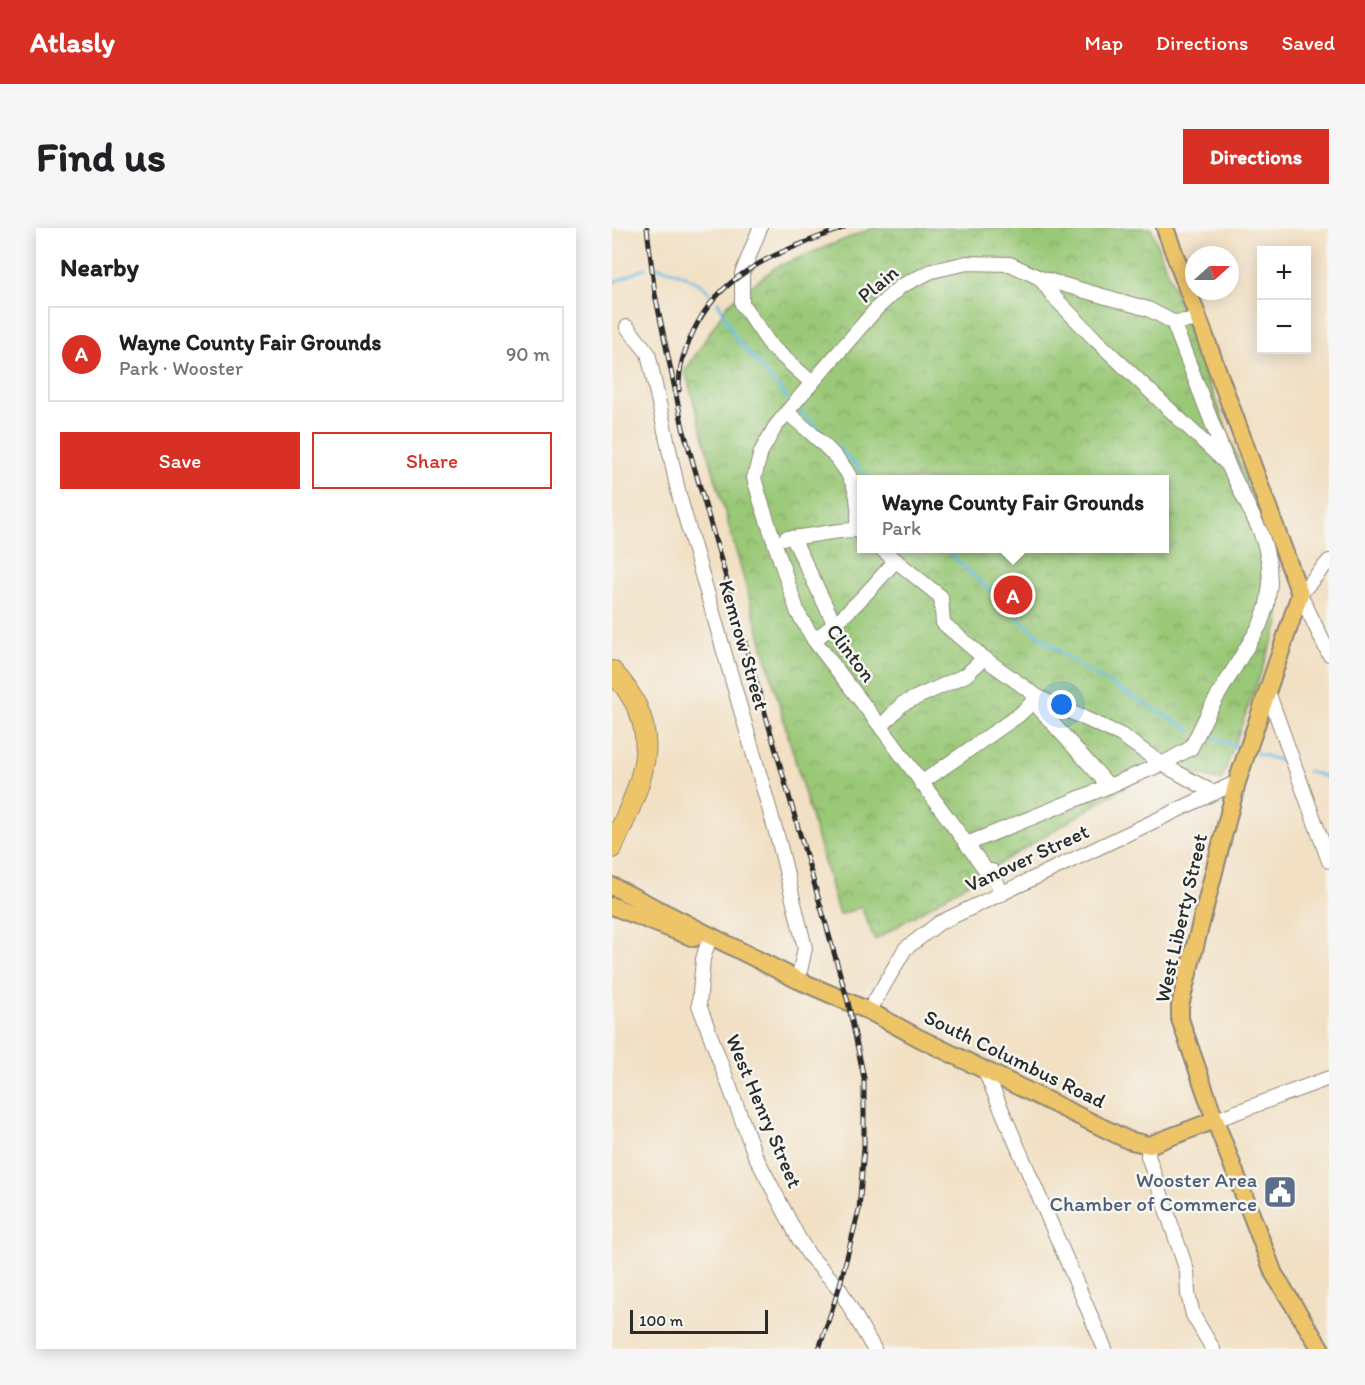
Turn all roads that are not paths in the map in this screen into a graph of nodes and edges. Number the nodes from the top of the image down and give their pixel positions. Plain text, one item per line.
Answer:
1 (760, 228) edge
2 (1165, 228) edge
3 (1040, 278) junction
4 (1198, 320) junction
5 (1173, 321) junction
6 (627, 327) dead end
7 (812, 383) junction
8 (789, 410) junction
9 (1250, 459) junction
10 (1229, 467) junction
11 (857, 502) edge
12 (857, 532) edge
13 (772, 534) junction
14 (793, 538) junction
15 (886, 553) edge
16 (896, 560) junction
17 (1329, 561) edge
18 (1300, 594) junction
19 (835, 625) junction
20 (814, 640) junction
21 (1329, 654) edge
22 (984, 658) junction
23 (612, 671) edge
24 (612, 686) edge
25 (1268, 692) junction
26 (1038, 697) junction
27 (881, 727) junction
28 (1162, 764) junction
29 (921, 783) junction
30 (1237, 783) junction
31 (1109, 786) junction
32 (1214, 793) junction
33 (617, 811) edge
34 (612, 827) edge
35 (967, 844) junction
36 (612, 848) edge
37 (1329, 861) edge
38 (612, 886) edge
39 (1002, 894) junction
40 (612, 906) edge
41 (709, 940) junction
42 (798, 980) junction
43 (869, 1011) junction
44 (984, 1070) junction
45 (1329, 1078) edge
46 (1215, 1120) junction
47 (1149, 1145) junction
48 (874, 1349) edge
49 (1105, 1349) edge
50 (1212, 1349) edge
51 (1321, 1349) edge

1 - 7 street
2 - 4 main road
3 - 5 street, Plain
3 - 7 street, Plain
3 - 10 street
4 - 5 street, Plain
4 - 9 main road
5 - 10 street
6 - 42 street, Kemrow Street
7 - 8 street, Plain
8 - 11 street
8 - 13 street, Clinton
9 - 10 street
9 - 18 main road
10 - 28 street
12 - 14 street
13 - 14 street
13 - 20 street, Clinton
14 - 19 street
15 - 16 street
16 - 19 street
16 - 22 street
17 - 18 street, West Liberty Street
18 - 21 street
18 - 25 main road, West Liberty Street
19 - 20 street
20 - 27 street, Clinton
22 - 26 street
22 - 27 street
23 - 36 highway
24 - 33 highway
25 - 30 main road, West Liberty Street
25 - 37 street
26 - 28 street
26 - 29 street
26 - 31 street
27 - 29 street, Clinton
28 - 31 street
28 - 32 street
29 - 35 street, Clinton
30 - 32 street, Vanover Street
30 - 46 main road, West Liberty Street
31 - 35 street
32 - 39 street, Vanover Street
33 - 34 highway
35 - 39 street, Clinton
38 - 41 main road, South Columbus Road
39 - 43 street, Vanover Street
40 - 41 main road, South Columbus Road
41 - 42 main road, South Columbus Road
41 - 48 street, West Henry Street
42 - 43 main road, South Columbus Road
43 - 44 main road, South Columbus Road
44 - 47 main road, South Columbus Road
44 - 49 street
45 - 46 street
46 - 47 main road
46 - 51 main road, West Liberty Street
47 - 50 street

